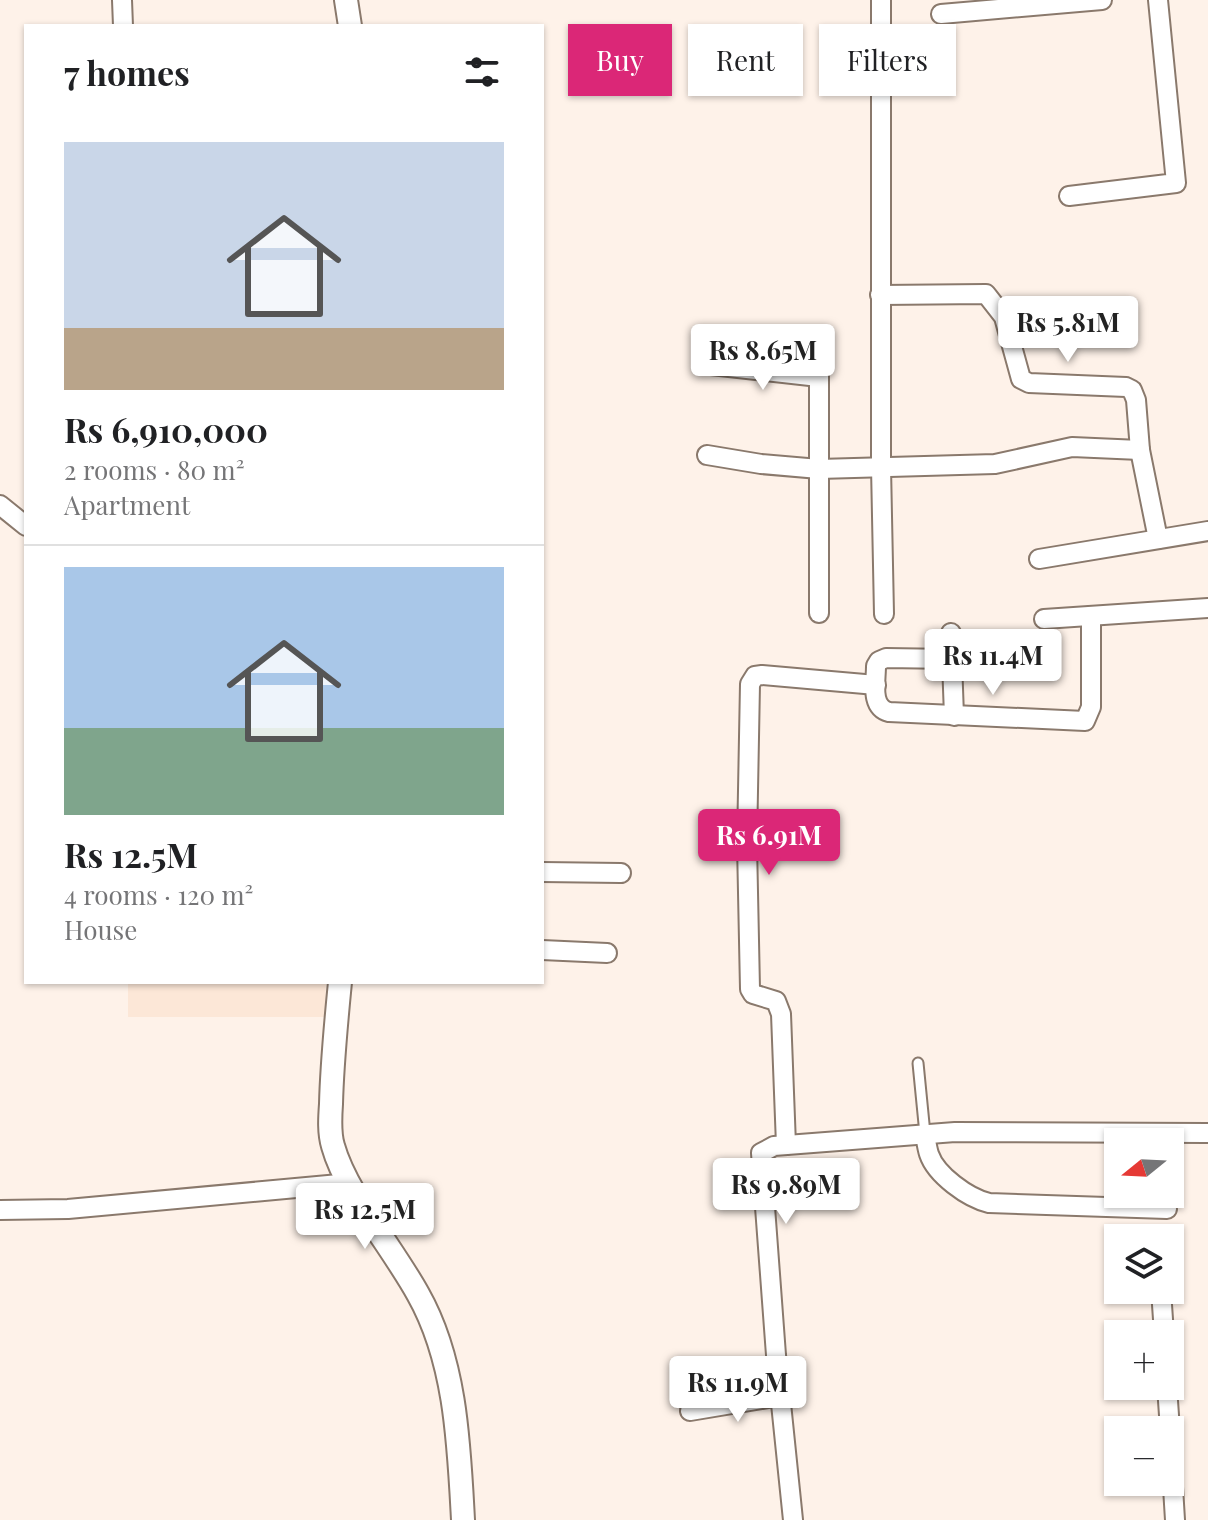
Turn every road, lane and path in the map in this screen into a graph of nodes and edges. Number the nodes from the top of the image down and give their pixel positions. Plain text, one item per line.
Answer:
1 (122, 0) edge
2 (346, 0) edge
3 (881, 0) edge
4 (1102, 0) edge
5 (1158, 0) edge
6 (941, 14) dead end
7 (123, 24) edge
8 (350, 24) edge
9 (1069, 196) dead end
10 (880, 295) junction
11 (819, 345) dead end
12 (711, 365) dead end
13 (819, 377) junction
14 (1140, 450) junction
15 (707, 455) dead end
16 (881, 467) junction
17 (819, 469) junction
18 (0, 505) edge
19 (24, 524) edge
20 (1208, 531) edge
21 (1158, 539) junction
22 (1039, 559) dead end
23 (1208, 608) edge
24 (819, 613) dead end
25 (884, 614) dead end
26 (1091, 616) junction
27 (1044, 619) dead end
28 (951, 633) dead end
29 (952, 659) junction
30 (876, 685) junction
31 (954, 716) junction
32 (544, 872) edge
33 (621, 873) dead end
34 (544, 950) edge
35 (607, 953) dead end
36 (340, 984) edge
37 (918, 1063) dead end
38 (1208, 1133) edge
39 (925, 1134) junction
40 (786, 1145) junction
41 (350, 1183) junction
42 (1167, 1209) dead end
43 (0, 1210) edge
44 (780, 1396) junction
45 (690, 1411) dead end
46 (1174, 1496) edge
47 (463, 1520) edge
48 (793, 1520) edge
49 (1175, 1520) edge

1 - 7 street
2 - 8 street
3 - 10 street
4 - 6 street
5 - 9 street
10 - 14 street
10 - 16 street
11 - 13 street
12 - 13 street
13 - 17 street
14 - 16 street
14 - 21 street
15 - 17 street
16 - 17 street
16 - 25 street
17 - 24 street
18 - 19 street
20 - 21 street
21 - 22 street
23 - 26 street
26 - 27 street
26 - 31 street
28 - 29 street
29 - 30 street
29 - 31 street
30 - 31 street
30 - 40 street
32 - 33 street
34 - 35 street
36 - 41 street
37 - 39 lane
38 - 39 street
39 - 40 street
39 - 42 street
40 - 44 street
41 - 43 street
41 - 47 street
44 - 45 street
44 - 48 street
46 - 49 street

